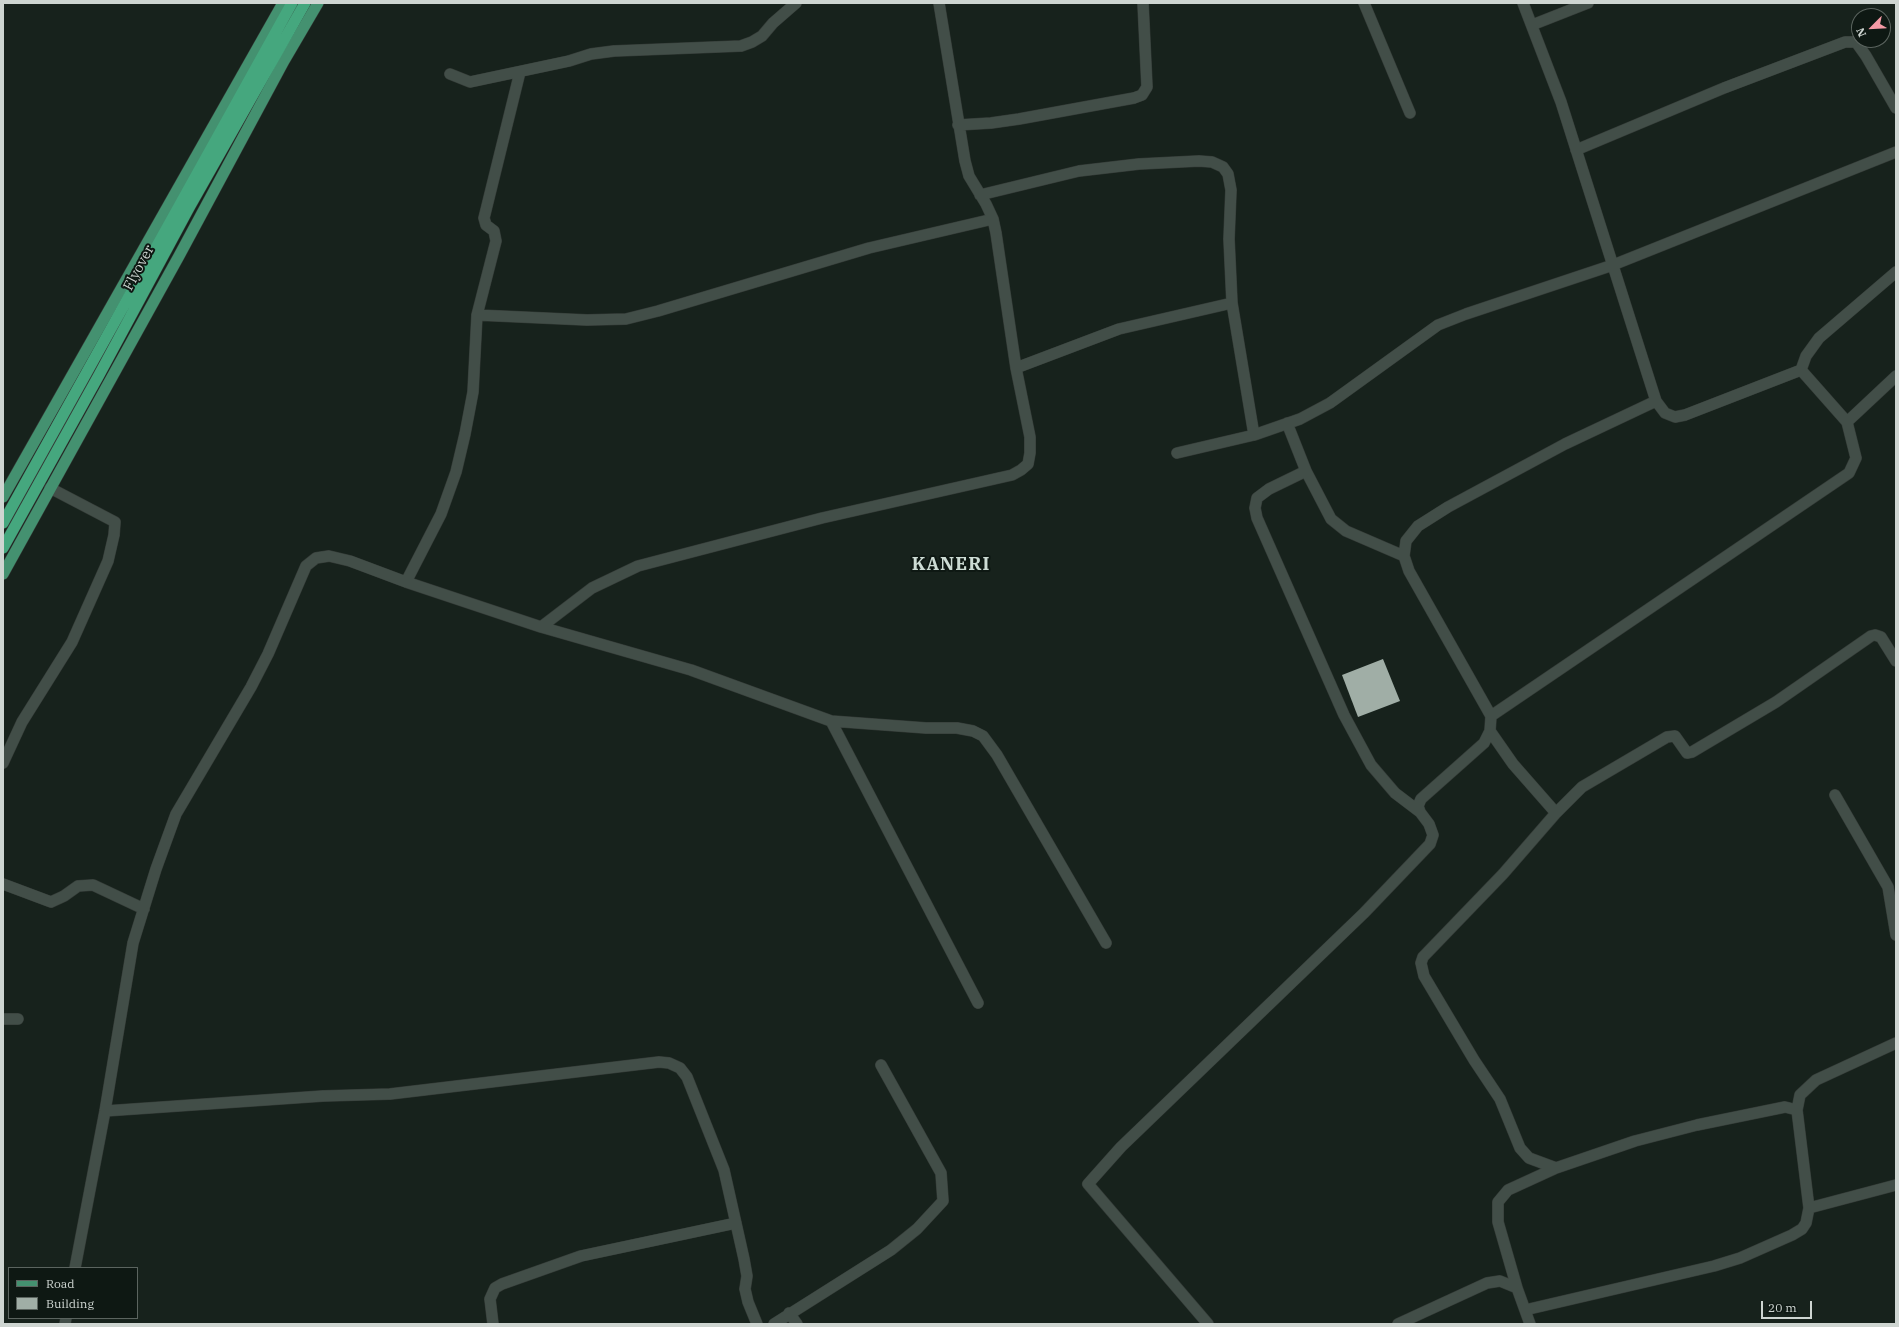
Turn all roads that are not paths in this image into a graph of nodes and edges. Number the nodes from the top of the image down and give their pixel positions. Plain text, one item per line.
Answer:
1 (283, 3) edge
2 (292, 3) edge
3 (305, 3) edge
4 (318, 3) edge
5 (796, 3) edge
6 (939, 3) edge
7 (1143, 3) edge
8 (1364, 3) edge
9 (1523, 3) edge
10 (1588, 3) edge
11 (1532, 25) junction
12 (520, 72) junction
13 (450, 74) dead end
14 (1896, 108) edge
15 (1410, 113) dead end
16 (958, 125) junction
17 (1576, 150) junction
18 (1896, 152) edge
19 (980, 195) junction
20 (993, 219) junction
21 (1613, 266) junction
22 (1896, 272) edge
23 (1232, 303) junction
24 (477, 315) junction
25 (1016, 368) junction
26 (1801, 370) junction
27 (1896, 376) edge
28 (1656, 401) junction
29 (1847, 422) junction
30 (1287, 423) junction
31 (1254, 435) junction
32 (1177, 453) dead end
33 (1306, 470) junction
34 (50, 488) junction
35 (3, 497) edge
36 (3, 523) edge
37 (3, 548) edge
38 (1404, 556) junction
39 (3, 574) edge
40 (406, 582) junction
41 (541, 627) junction
42 (1896, 661) edge
43 (1491, 716) junction
44 (831, 721) junction
45 (1490, 731) junction
46 (3, 764) edge
47 (1835, 796) dead end
48 (1420, 812) junction
49 (1556, 813) junction
50 (3, 884) edge
51 (144, 909) junction
52 (1896, 935) edge
53 (1106, 943) dead end
54 (978, 1003) dead end
55 (3, 1019) edge
56 (18, 1019) dead end
57 (1896, 1043) edge
58 (881, 1065) dead end
59 (1797, 1110) junction
60 (105, 1111) junction
61 (1556, 1168) junction
62 (1896, 1185) edge
63 (1809, 1208) junction
64 (736, 1223) junction
65 (75, 1267) edge
66 (1517, 1288) junction
67 (1525, 1310) junction
68 (790, 1313) junction
69 (493, 1324) edge
70 (757, 1324) edge
71 (774, 1324) edge
72 (797, 1324) edge
73 (1208, 1324) edge
74 (1398, 1324) edge
75 (1530, 1324) edge

1 - 35 main road
2 - 36 highway, Flyover
3 - 37 highway, Flyover
4 - 34 main road
5 - 12 street
6 - 16 street
7 - 16 street
8 - 15 street
9 - 11 street
10 - 11 street
11 - 17 street
12 - 13 street
12 - 24 street
14 - 17 street
16 - 19 street
17 - 21 street
18 - 21 street
19 - 20 street
19 - 23 street
20 - 24 street
20 - 25 street
21 - 28 street
21 - 30 street
22 - 26 street
23 - 25 street
23 - 31 street
24 - 40 street
25 - 41 street
26 - 28 street
26 - 29 street
27 - 29 street
28 - 38 street
29 - 43 street
30 - 31 street
30 - 33 street
31 - 32 street
33 - 38 street
33 - 48 street
34 - 39 main road
34 - 46 street
38 - 43 street
40 - 41 street
40 - 51 street
41 - 44 street
42 - 49 street
43 - 45 street
44 - 53 street
44 - 54 street
45 - 48 street
45 - 49 street
47 - 52 street
48 - 73 street
49 - 61 street
50 - 51 street
51 - 60 street
55 - 56 street
57 - 59 street
58 - 68 street
59 - 61 street
59 - 63 street
60 - 64 street
60 - 65 street
61 - 66 street
62 - 63 street
63 - 67 street
64 - 69 street
64 - 70 street
66 - 67 street
66 - 74 street
67 - 75 street
68 - 71 street
68 - 72 street

